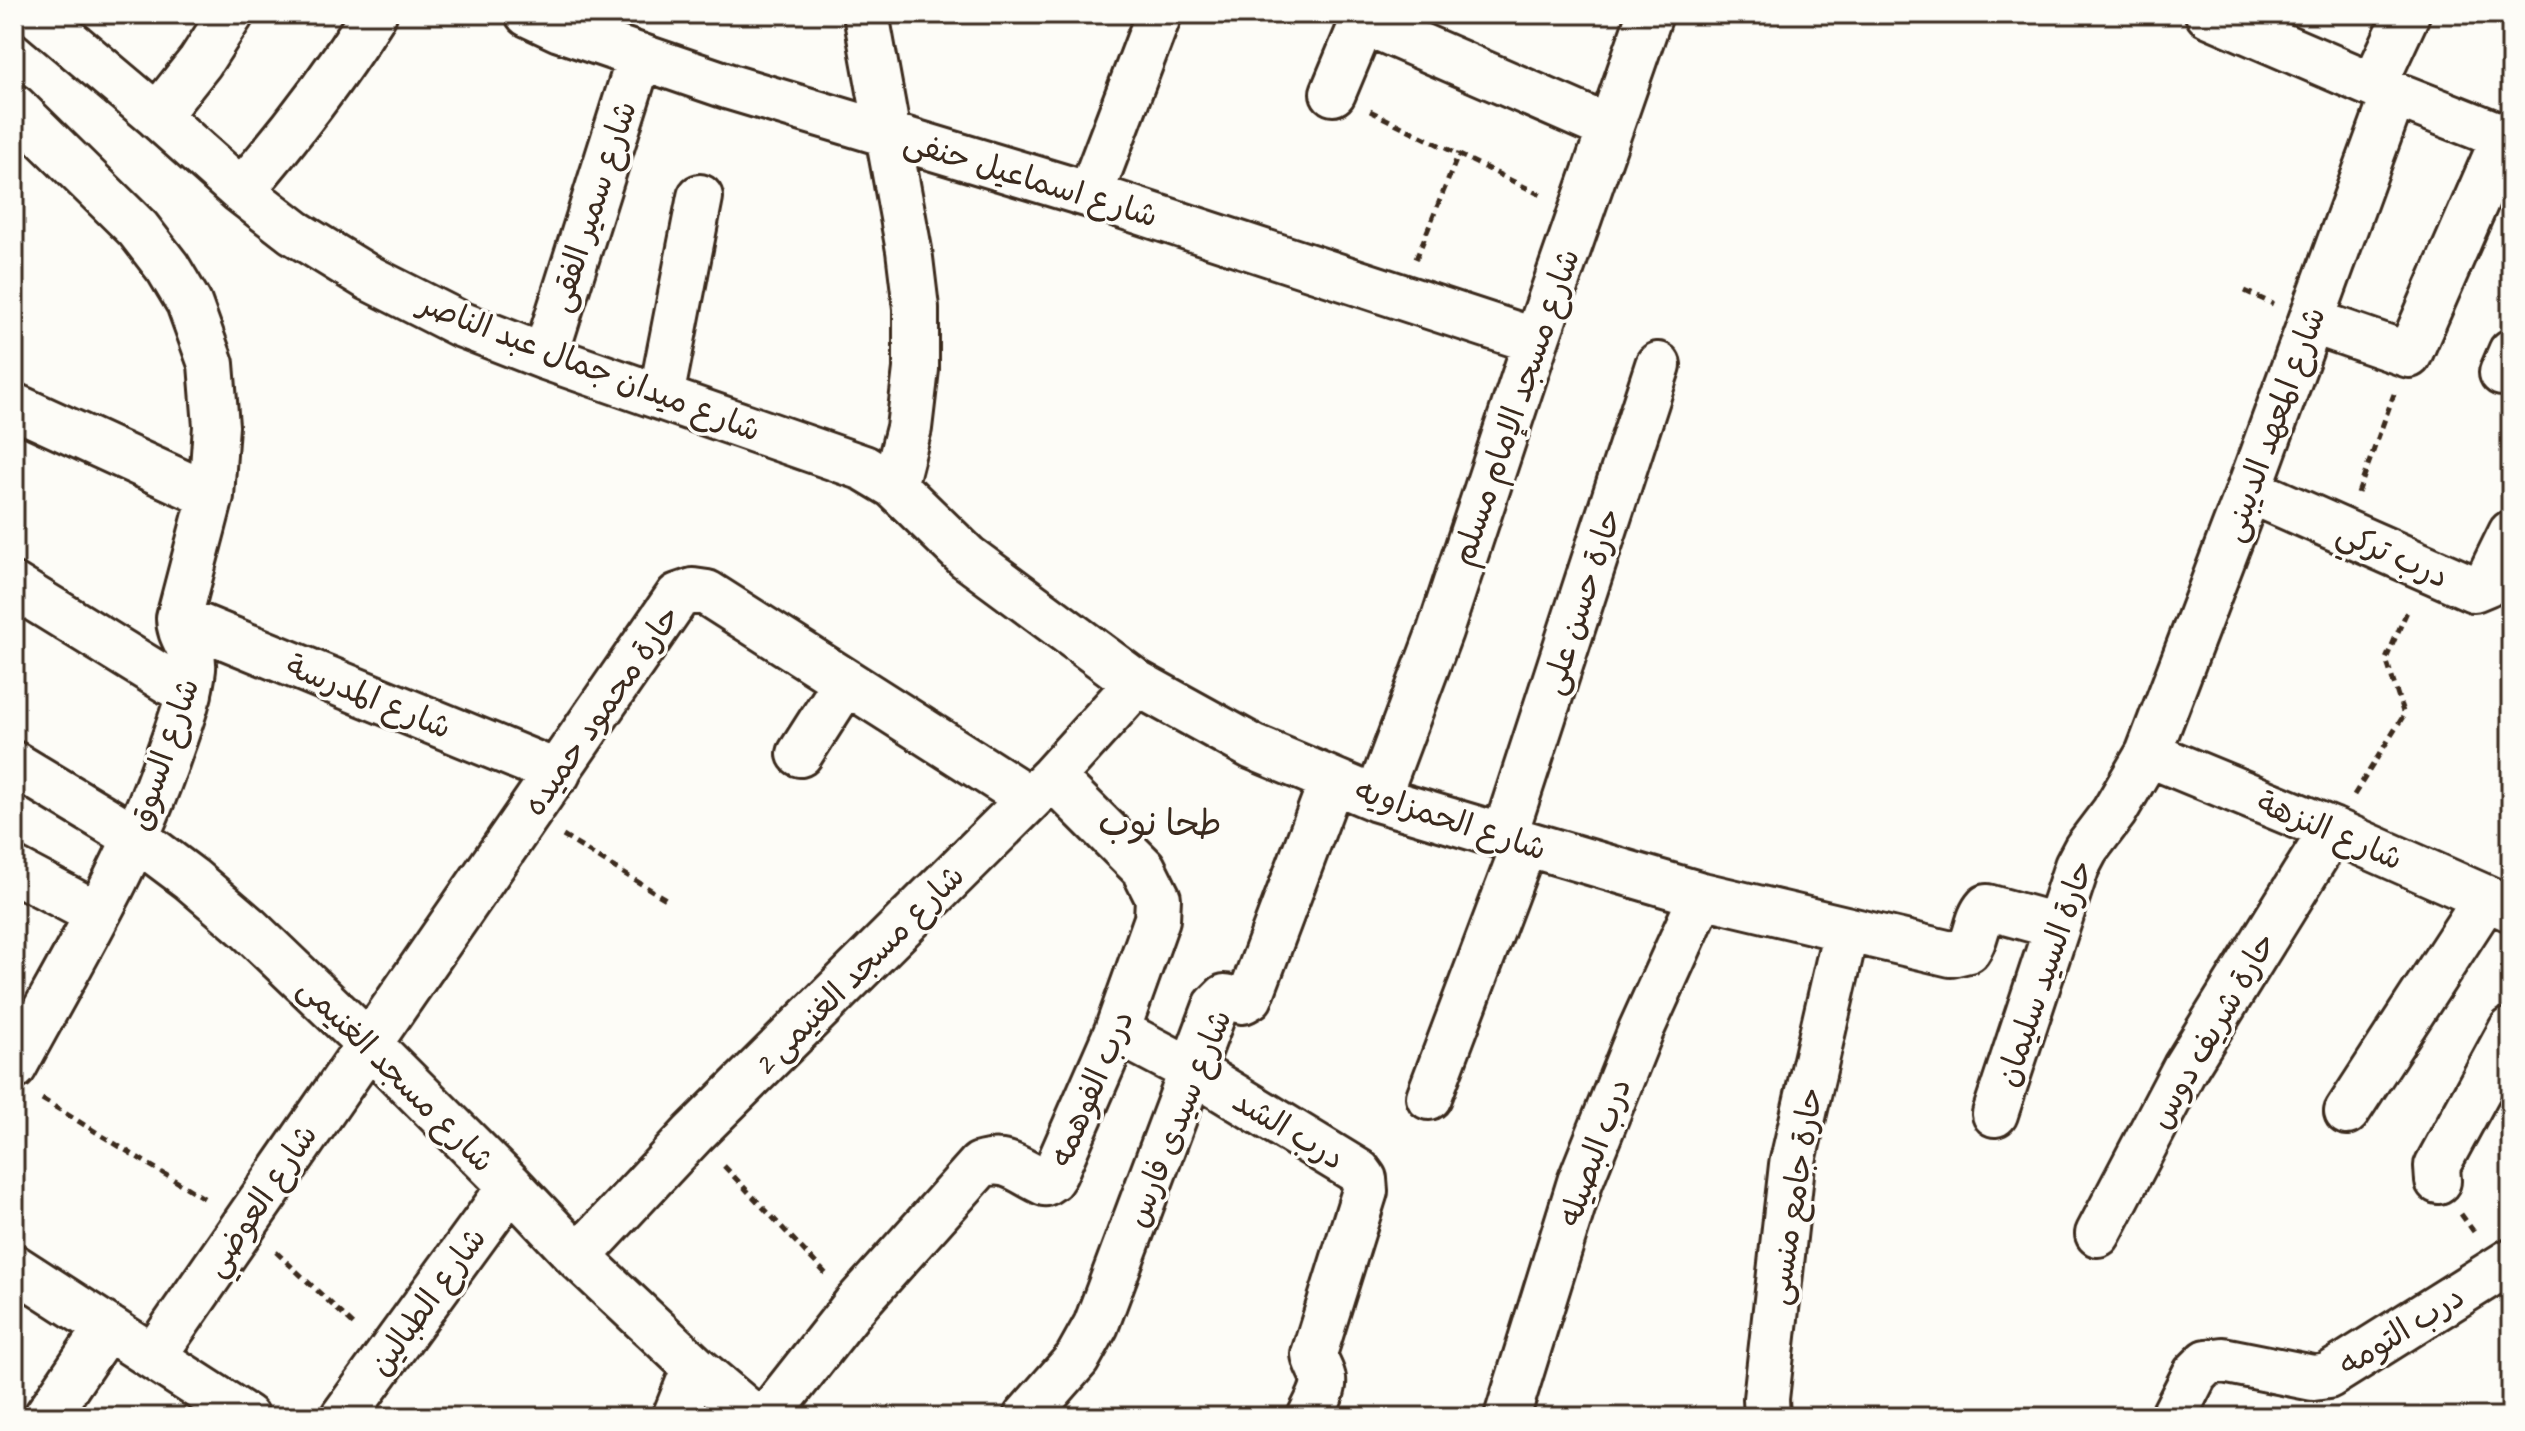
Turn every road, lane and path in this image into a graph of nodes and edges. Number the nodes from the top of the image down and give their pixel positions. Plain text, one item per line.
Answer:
1 (36, 14) edge
2 (231, 14) edge
3 (374, 14) edge
4 (528, 14) edge
5 (866, 14) edge
6 (1650, 14) edge
7 (2208, 14) edge
8 (2407, 14) edge
9 (1150, 17) edge
10 (1364, 17) edge
11 (640, 56) junction
12 (2384, 89) junction
13 (1333, 93) joint
14 (14, 107) edge
15 (157, 116) junction
16 (1609, 128) junction
17 (888, 134) junction
18 (2508, 139) edge
19 (1459, 153) junction
20 (241, 191) junction
21 (1090, 195) junction
22 (700, 197) dead end
23 (1581, 215) junction
24 (1400, 297) junction
25 (2311, 321) junction
26 (1536, 341) junction
27 (2409, 355) junction
28 (545, 357) junction
29 (1658, 365) dead end
30 (661, 397) junction
31 (14, 406) edge
32 (894, 486) junction
33 (2249, 490) junction
34 (211, 496) junction
35 (2343, 532) junction
36 (2511, 533) edge
37 (2425, 569) junction
38 (14, 586) edge
39 (179, 618) junction
40 (846, 682) junction
41 (1137, 683) junction
42 (189, 694) junction
43 (800, 754) dead end
44 (2148, 754) junction
45 (14, 764) edge
46 (558, 773) junction
47 (1332, 780) junction
48 (1041, 788) junction
49 (1377, 799) junction
50 (528, 815) junction
51 (2332, 830) junction
52 (135, 837) junction
53 (1514, 840) junction
54 (14, 870) edge
55 (1702, 895) junction
56 (669, 901) dead end
57 (2498, 904) edge
58 (97, 914) junction
59 (2056, 926) junction
60 (1846, 930) junction
61 (2511, 1030) edge
62 (1117, 1031) junction
63 (368, 1043) junction
64 (1193, 1071) junction
65 (28, 1083) edge
66 (1429, 1097) dead end
67 (2347, 1112) dead end
68 (1995, 1114) dead end
69 (693, 1134) junction
70 (2438, 1181) joint
71 (511, 1186) junction
72 (244, 1223) junction
73 (2098, 1234) dead end
74 (578, 1257) junction
75 (2505, 1264) edge
76 (14, 1267) edge
77 (855, 1305) junction
78 (107, 1327) junction
79 (388, 1355) junction
80 (153, 1357) junction
81 (695, 1367) junction
82 (46, 1417) edge
83 (246, 1417) edge
84 (343, 1417) edge
85 (675, 1417) edge
86 (754, 1417) edge
87 (767, 1417) edge
88 (1026, 1417) edge
89 (1310, 1417) edge
90 (1507, 1417) edge
91 (1767, 1417) edge
92 (2173, 1417) edge

1 - 15 street, شارع ميدان جمال عبد الناصر
2 - 15 street
3 - 20 street
4 - 11 street, شارع اسماعيل حنفى
5 - 17 street
6 - 16 street, شارع مسجد الإمام مسلم
7 - 12 street
8 - 12 street, شارع المعهد الديبنى
9 - 21 street
10 - 13 street
10 - 16 street
11 - 17 street, شارع اسماعيل حنفى
11 - 28 street, شارع سمير الفقى
12 - 18 street
12 - 25 street, شارع المعهد الديبنى
13 - 19 path
14 - 34 street
15 - 20 street, شارع ميدان جمال عبد الناصر
16 - 23 street, شارع مسجد الإمام مسلم
17 - 21 street, شارع اسماعيل حنفى
17 - 32 street
18 - 27 street
19 - 23 path
19 - 24 path
20 - 28 street, شارع ميدان جمال عبد الناصر
21 - 24 street, شارع اسماعيل حنفى
22 - 30 street
23 - 26 street, شارع مسجد الإمام مسلم
24 - 26 street, شارع اسماعيل حنفى
25 - 27 street
25 - 33 street, شارع المعهد الديبنى
26 - 49 street, شارع مسجد الإمام مسلم
27 - 35 path
28 - 30 street, شارع ميدان جمال عبد الناصر
29 - 53 street, حارة حسن على
30 - 32 street, شارع ميدان جمال عبد الناصر
31 - 34 street
32 - 41 street, شارع الحمزاويه
33 - 35 street, درب تركي
33 - 44 street, شارع المعهد الديبنى
34 - 39 street
35 - 37 street, درب تركي
36 - 37 street, درب تركي
37 - 51 path
38 - 42 street
39 - 42 street, شارع السوق
39 - 46 street, شارع المدرسة
40 - 43 street
40 - 46 street, حارة محمود حميده
40 - 48 street, حارة محمود حميده
41 - 47 street, شارع الحمزاويه
41 - 48 street, شارع مسجد الغنيمى 2
42 - 52 street, شارع السوق
44 - 51 street, شارع النزهة
44 - 59 street, حارة السيد سليمان
45 - 52 street, شارع مسجد الغنيمى
46 - 50 street, حارة محمود حميده
47 - 49 street, شارع الحمزاويه
47 - 64 street, شارع سيدى فارس
48 - 62 street, درب الفوهمه
48 - 69 street, شارع مسجد الغنيمى 2
49 - 53 street, شارع الحمزاويه
50 - 56 path
50 - 63 street, حارة محمود حميده
51 - 57 street, شارع النزهة
51 - 73 street, حارة شريف دوس
52 - 58 street, شارع السوق
52 - 63 street, شارع مسجد الغنيمى
53 - 55 street, شارع الحمزاويه
53 - 66 street, حارة حسن على
54 - 58 street
55 - 60 street, شارع الحمزاويه
55 - 90 street, درب البصيله
57 - 67 street
58 - 65 street, شارع السوق
59 - 60 street, شارع الحمزاويه
59 - 68 street, حارة السيد سليمان
60 - 91 street, حارة جامع منسى
61 - 70 street
62 - 64 street, درب الشد
62 - 77 street, درب الفوهمه
63 - 71 street, شارع مسجد الغنيمى
63 - 72 street, شارع العوضي
64 - 88 street, شارع سيدى فارس
64 - 89 street, درب الشد
65 - 72 path
69 - 74 street, شارع مسجد الغنيمى 2
69 - 77 path
70 - 75 path
71 - 74 street, شارع مسجد الغنيمى
71 - 79 street, شارع الطبالين
72 - 79 path
72 - 80 street, شارع العوضي
74 - 81 street, شارع مسجد الغنيمى
75 - 92 street, درب التومه
76 - 78 street
77 - 87 street, درب الفوهمه
78 - 80 street
78 - 82 street
79 - 84 street, شارع الطبالين
80 - 83 street
81 - 85 street
81 - 86 street, شارع مسجد الغنيمى

